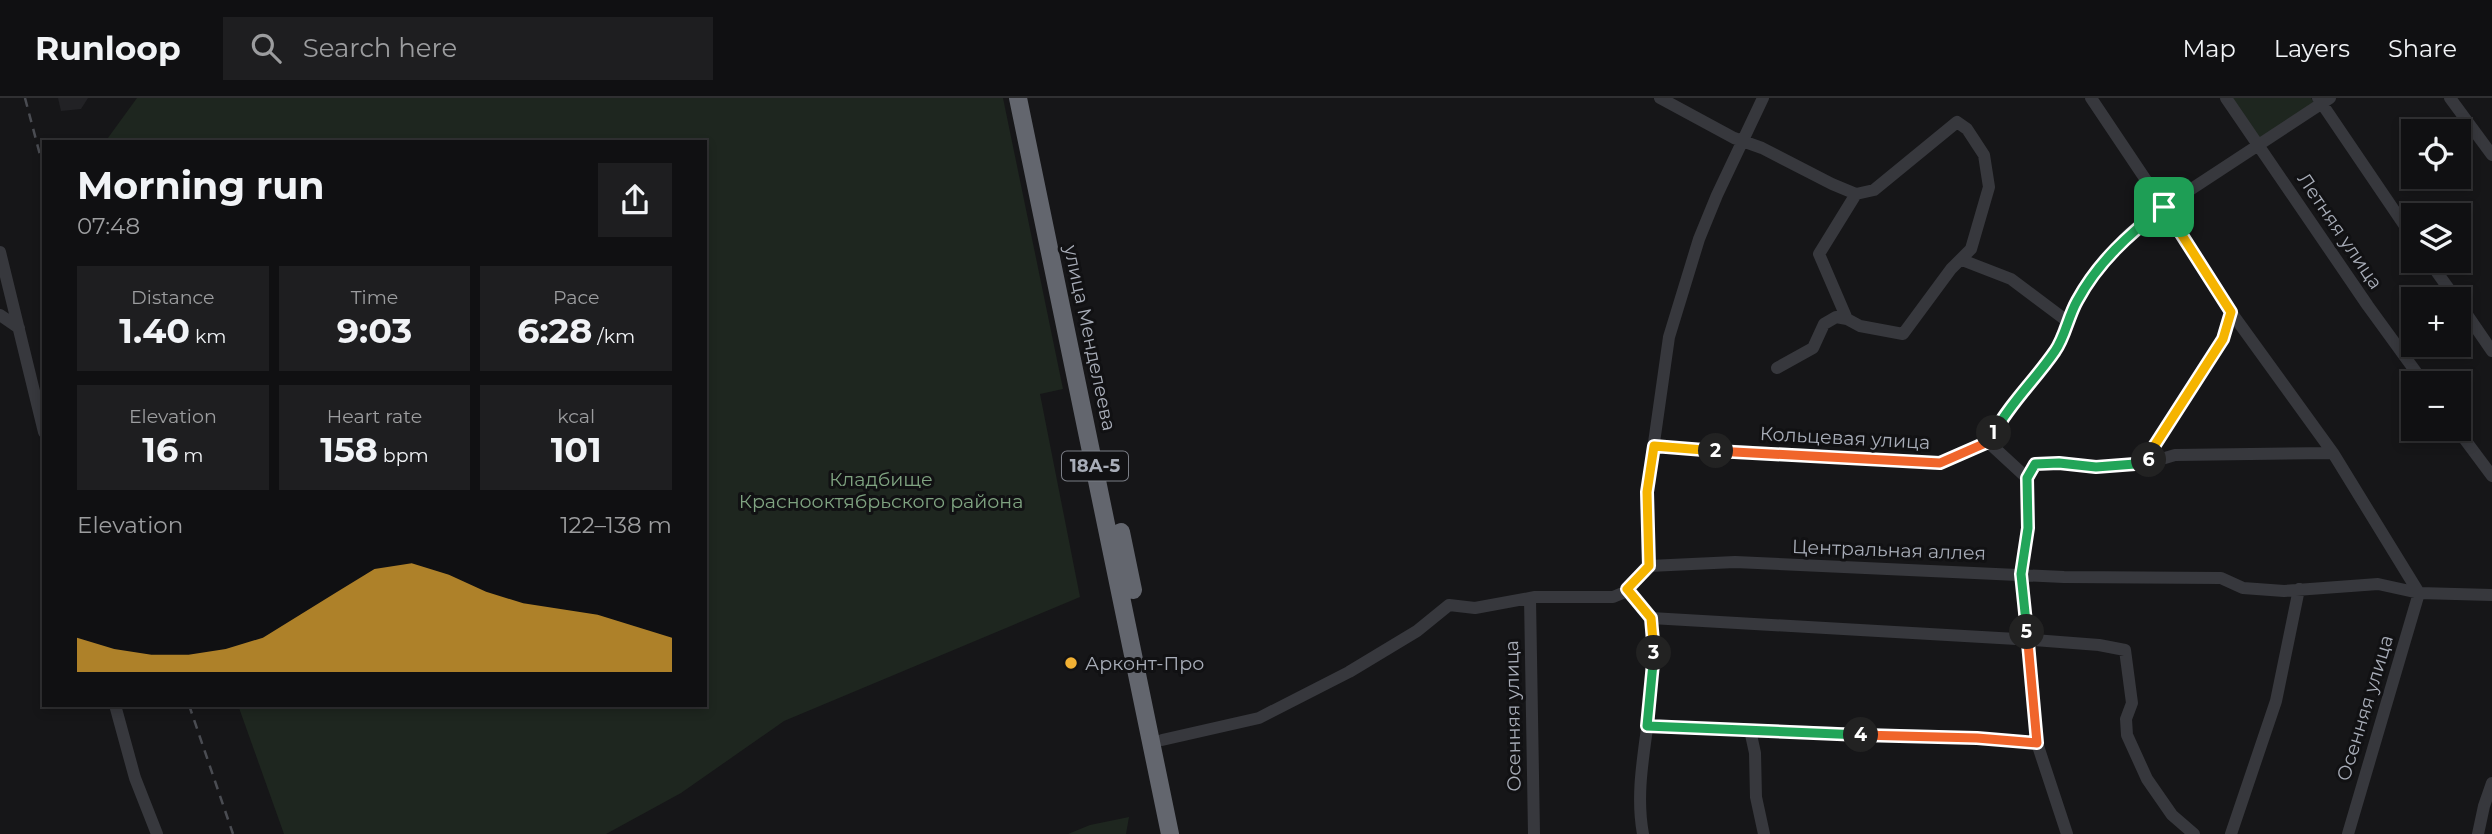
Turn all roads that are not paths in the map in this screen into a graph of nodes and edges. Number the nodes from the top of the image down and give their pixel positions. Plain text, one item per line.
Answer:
1 (1018, 98) edge
2 (1030, 98) edge
3 (1660, 98) edge
4 (1763, 98) edge
5 (2091, 98) edge
6 (2226, 98) edge
7 (2450, 98) edge
8 (2323, 100) edge
9 (1744, 140) junction
10 (2259, 145) junction
11 (2492, 155) edge
12 (1856, 194) junction
13 (2164, 207) junction
14 (2401, 220) edge
15 (0, 252) edge
16 (1962, 260) junction
17 (2231, 312) junction
18 (0, 315) edge
19 (1846, 319) junction
20 (2471, 320) edge
21 (2067, 321) junction
22 (19, 328) junction
23 (2492, 351) edge
24 (1777, 368) dead end
25 (2415, 371) edge
26 (42, 424) edge
27 (2467, 441) edge
28 (1988, 442) junction
29 (1654, 446) junction
30 (2333, 453) junction
31 (2148, 463) junction
32 (2492, 476) edge
33 (2027, 478) junction
34 (1649, 566) junction
35 (2021, 574) junction
36 (1627, 589) junction
37 (2299, 589) junction
38 (2419, 593) junction
39 (2492, 595) edge
40 (1530, 598) junction
41 (1651, 618) junction
42 (2028, 639) junction
43 (117, 707) edge
44 (1647, 726) junction
45 (1750, 730) junction
46 (1162, 740) junction
47 (2037, 743) junction
48 (2492, 783) edge
49 (158, 834) edge
50 (1170, 834) edge
51 (1181, 834) edge
52 (1534, 834) edge
53 (1643, 834) edge
54 (1764, 834) edge
55 (2067, 834) edge
56 (2194, 834) edge
57 (2231, 834) edge
58 (2348, 834) edge
59 (2478, 834) edge

1 - 50 highway, улица Менделеева / 18А-5
2 - 46 highway, улица Менделеева / 18А-5
3 - 9 street
4 - 9 street
5 - 13 street
6 - 10 street, Летняя улица
7 - 11 street
8 - 10 street
8 - 14 street
9 - 12 street
9 - 29 street
10 - 13 street
10 - 25 street, Летняя улица
12 - 16 street
12 - 19 street
13 - 17 street
13 - 21 street
15 - 22 street
16 - 19 street
16 - 21 street
17 - 30 street
17 - 31 street
18 - 22 street
19 - 24 street
20 - 23 street
21 - 28 street
22 - 26 street
27 - 32 street
28 - 29 street, Кольцевая улица
28 - 33 street
29 - 34 street
30 - 31 street
30 - 38 street
31 - 33 street
33 - 35 street
34 - 35 street, Центральная аллея
34 - 36 street
35 - 37 street, Центральная аллея
35 - 42 street
36 - 40 street
36 - 41 street
37 - 38 street, Центральная аллея
37 - 57 street
38 - 39 street, Центральная аллея
38 - 58 street, Осенняя улица
40 - 46 street
40 - 52 street, Осенняя улица
41 - 42 street
41 - 44 street
42 - 47 street
42 - 56 street
43 - 49 street
44 - 45 street
44 - 53 street
45 - 47 street
45 - 54 street
46 - 51 highway, улица Менделеева / 18А-5
47 - 55 street
48 - 59 street

